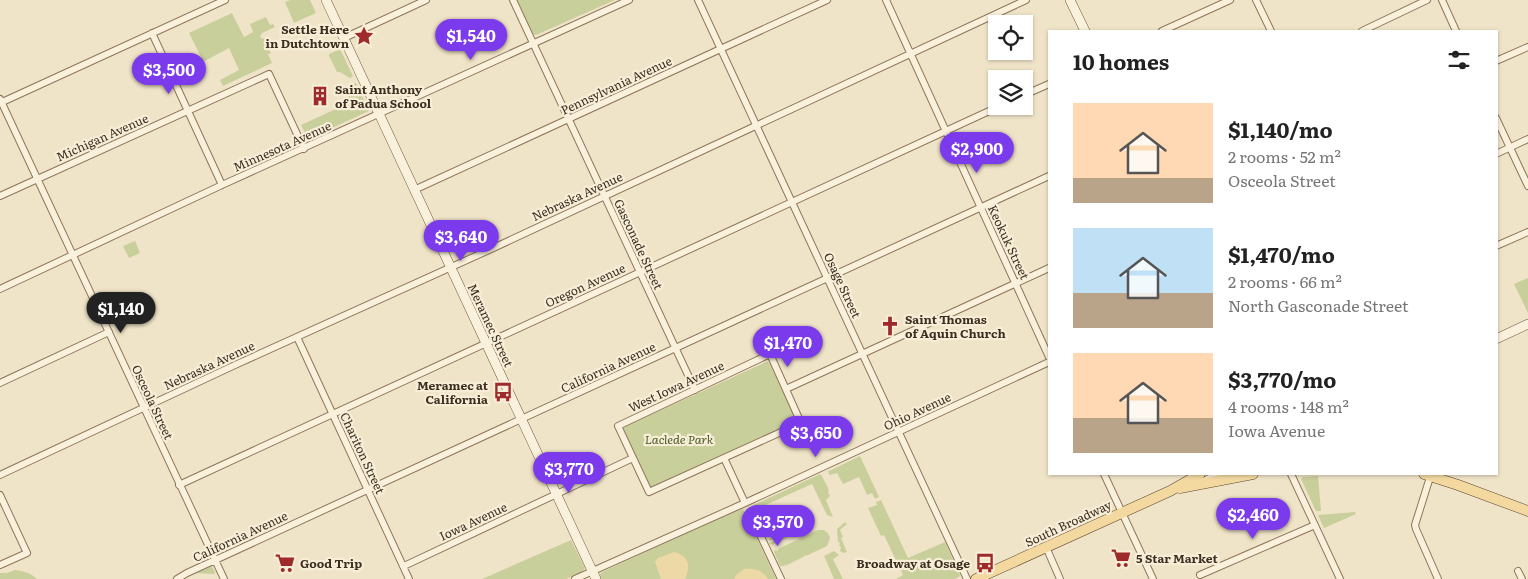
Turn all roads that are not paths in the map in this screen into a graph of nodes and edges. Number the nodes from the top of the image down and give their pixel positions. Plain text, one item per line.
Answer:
1 (225, 0) edge
2 (326, 0) edge
3 (426, 0) edge
4 (513, 0) edge
5 (629, 0) edge
6 (698, 0) edge
7 (827, 0) edge
8 (886, 0) edge
9 (1026, 0) edge
10 (1070, 0) edge
11 (1230, 0) edge
12 (1256, 0) edge
13 (1427, 0) edge
14 (1442, 0) edge
15 (1085, 30) edge
16 (1164, 30) edge
17 (1271, 30) edge
18 (1364, 30) edge
19 (1456, 30) edge
20 (152, 33) junction
21 (344, 38) junction
22 (533, 44) junction
23 (1528, 46) edge
24 (721, 49) junction
25 (910, 54) junction
26 (1498, 60) edge
27 (1048, 84) edge
28 (1033, 91) edge
29 (1, 101) edge
30 (188, 111) junction
31 (988, 112) edge
32 (379, 114) junction
33 (568, 119) junction
34 (1498, 122) edge
35 (756, 125) junction
36 (946, 131) junction
37 (1528, 139) edge
38 (1510, 148) junction
39 (304, 149) junction
40 (1498, 153) edge
41 (1048, 176) edge
42 (37, 179) junction
43 (222, 185) junction
44 (1528, 186) edge
45 (414, 190) junction
46 (0, 196) edge
47 (604, 196) junction
48 (792, 202) junction
49 (981, 208) junction
50 (1528, 232) edge
51 (1498, 245) edge
52 (73, 255) junction
53 (450, 267) junction
54 (1048, 268) edge
55 (640, 272) junction
56 (827, 278) junction
57 (1015, 283) junction
58 (0, 289) edge
59 (1528, 324) edge
60 (109, 332) junction
61 (297, 337) junction
62 (1498, 338) edge
63 (486, 344) junction
64 (676, 348) junction
65 (863, 354) junction
66 (1048, 354) edge
67 (1048, 362) edge
68 (0, 382) edge
69 (695, 390) junction
70 (786, 390) junction
71 (143, 408) junction
72 (333, 414) junction
73 (521, 420) junction
74 (899, 432) junction
75 (633, 458) junction
76 (724, 458) junction
77 (0, 475) edge
78 (1104, 475) edge
79 (1216, 475) edge
80 (1240, 475) edge
81 (1291, 475) edge
82 (1429, 475) edge
83 (1432, 475) edge
84 (1202, 478) edge
85 (179, 485) junction
86 (368, 490) junction
87 (0, 495) edge
88 (556, 495) junction
89 (745, 503) junction
90 (1528, 511) edge
91 (1122, 512) junction
92 (755, 524) dead end
93 (1314, 525) junction
94 (1046, 547) junction
95 (215, 560) junction
96 (0, 565) edge
97 (404, 566) junction
98 (1518, 571) dead end
99 (594, 575) edge
100 (1200, 575) dead end
101 (177, 579) edge
102 (224, 579) edge
103 (409, 579) edge
104 (576, 579) edge
105 (781, 579) edge
106 (968, 579) edge
107 (976, 579) edge
108 (1060, 579) edge
109 (1153, 579) edge
110 (1340, 579) edge
111 (1438, 579) edge
112 (1522, 579) edge

1 - 20 street
2 - 21 street, Meramec Street
3 - 21 street
4 - 22 street, Gasconade Street
5 - 22 street, Minnesota Avenue
6 - 24 street, Osage Street
7 - 24 street, Pennsylvania Avenue
8 - 25 street, Keokuk Street
9 - 25 street, Nebraska Avenue
10 - 15 street
11 - 16 street
12 - 17 street
13 - 18 street
14 - 19 street
20 - 29 street
20 - 30 street
21 - 32 street, Meramec Street
22 - 32 street, Minnesota Avenue
22 - 33 street, Gasconade Street
23 - 26 street
24 - 33 street, Pennsylvania Avenue
24 - 35 street, Osage Street
25 - 35 street, Nebraska Avenue
25 - 36 street, Keokuk Street
27 - 28 street
29 - 42 street, Osceola Street
30 - 39 street, Michigan Avenue
30 - 42 street, Michigan Avenue
30 - 43 street
31 - 36 street, Oregon Avenue
32 - 39 street, Minnesota Avenue
32 - 45 street, Meramec Street
33 - 45 street, Pennsylvania Avenue
33 - 47 street, Gasconade Street
34 - 38 street
35 - 47 street, Nebraska Avenue
35 - 48 street, Osage Street
36 - 48 street, Oregon Avenue
36 - 49 street, Keokuk Street
37 - 38 street
38 - 40 street
38 - 44 street
39 - 43 street, Minnesota Avenue
41 - 49 street, California Avenue
42 - 46 street, Michigan Avenue
42 - 52 street, Osceola Street
43 - 52 street, Minnesota Avenue
45 - 53 street, Meramec Street
47 - 53 street, Nebraska Avenue
47 - 55 street, Gasconade Street
48 - 55 street, Oregon Avenue
48 - 56 street, Osage Street
49 - 56 street, California Avenue
49 - 57 street, Keokuk Street
50 - 51 street
52 - 58 street, Minnesota Avenue
52 - 60 street, Osceola Street
53 - 61 street, Nebraska Avenue
53 - 63 street, Meramec Street
54 - 57 street
55 - 63 street, Oregon Avenue
55 - 64 street, Gasconade Street
56 - 64 street, California Avenue
56 - 65 street, Osage Street
57 - 65 street
57 - 66 street, Keokuk Street
59 - 62 street
60 - 68 street
60 - 71 street, Osceola Street
61 - 71 street, Nebraska Avenue
61 - 72 street, Chariton Street
63 - 72 street, Oregon Avenue
63 - 73 street, Meramec Street
64 - 69 street, Gasconade Street
64 - 73 street, California Avenue
65 - 70 street
65 - 74 street, Osage Street
67 - 74 street, Ohio Avenue
69 - 70 street, West Iowa Avenue
69 - 75 street, West Iowa Avenue
70 - 76 street
71 - 77 street, Nebraska Avenue
71 - 85 street, Osceola Street
72 - 85 street, Oregon Avenue
72 - 86 street, Chariton Street
73 - 86 street, California Avenue
73 - 88 street, Meramec Street
74 - 89 street, Ohio Avenue
74 - 106 street, Osage Street
75 - 76 street
75 - 88 street, Iowa Avenue
76 - 89 street
78 - 91 street
79 - 84 street
80 - 84 main road, South Broadway
81 - 93 street
82 - 111 street
83 - 90 main road
84 - 91 main road, South Broadway
85 - 95 street, Osceola Street
86 - 95 street, California Avenue
86 - 97 street, Chariton Street
87 - 96 street
88 - 97 street, Iowa Avenue
88 - 99 street, Meramec Street
89 - 99 street, Ohio Avenue
91 - 94 main road, South Broadway
91 - 109 street
92 - 105 street
93 - 100 street
93 - 110 street
94 - 107 main road, South Broadway
94 - 108 street
95 - 101 street, California Avenue
95 - 102 street, Osceola Street
97 - 103 street, Chariton Street
98 - 112 street
99 - 104 street, Ohio Avenue

